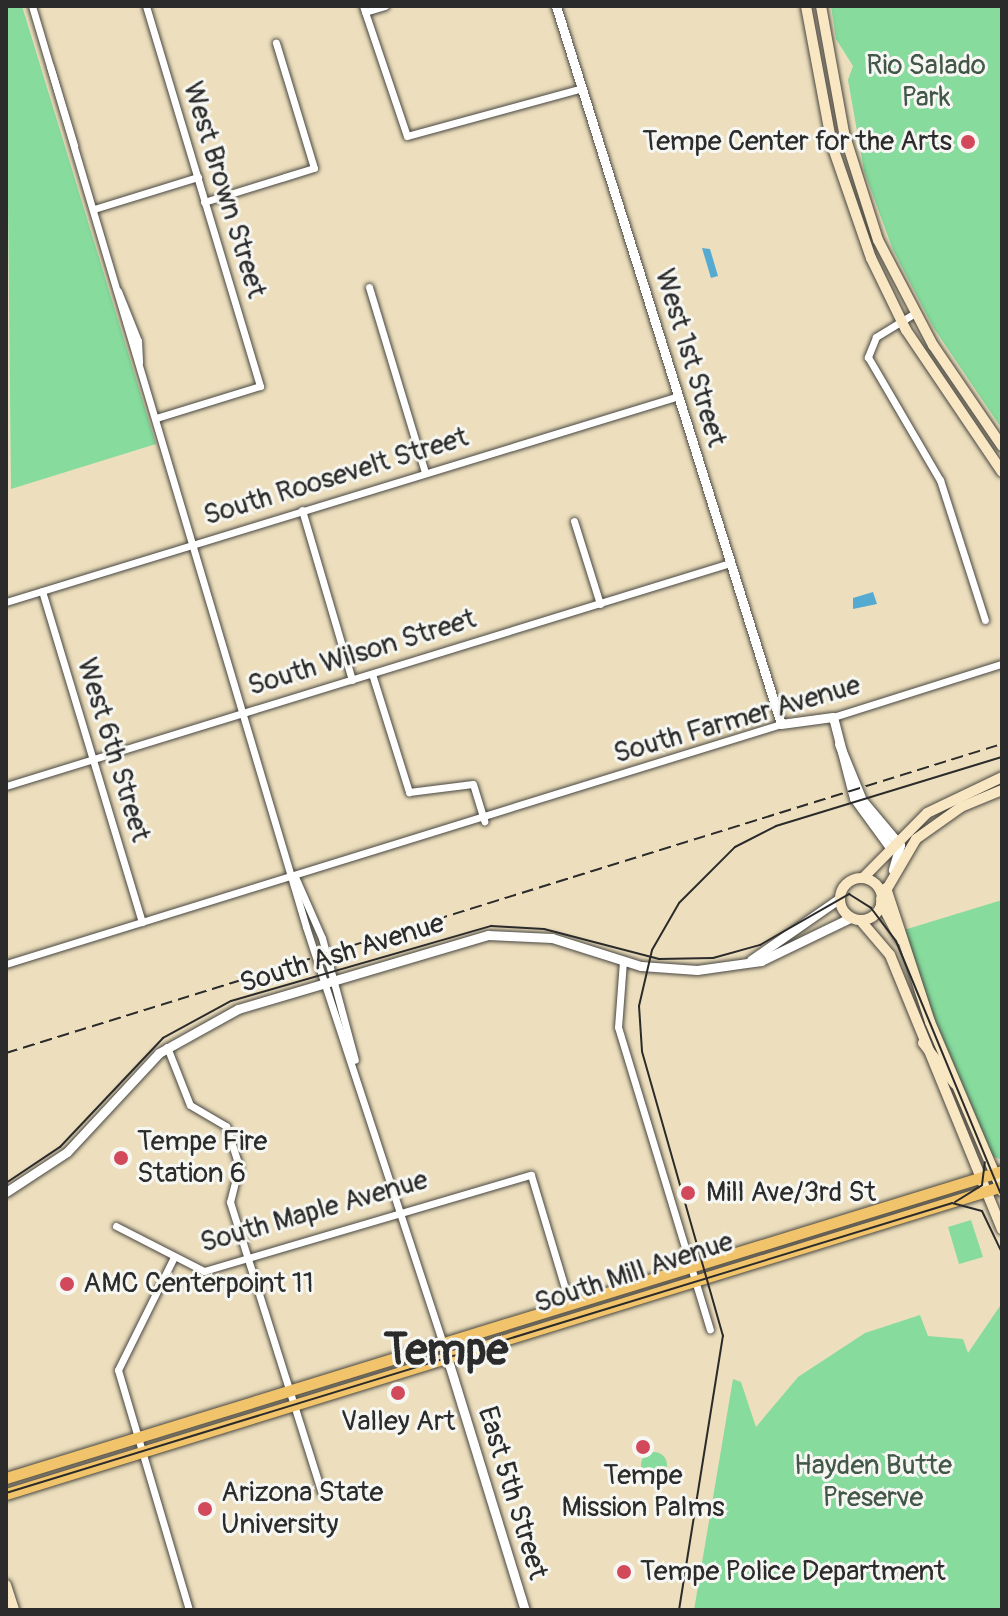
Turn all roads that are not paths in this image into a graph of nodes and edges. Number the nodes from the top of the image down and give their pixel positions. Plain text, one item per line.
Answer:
1 (32, 6) edge
2 (146, 6) edge
3 (385, 6) edge
4 (556, 6) edge
5 (806, 6) edge
6 (821, 6) edge
7 (364, 9) edge
8 (276, 43) dead end
9 (582, 88) junction
10 (198, 177) junction
11 (204, 202) junction
12 (94, 209) junction
13 (369, 287) dead end
14 (915, 313) junction
15 (901, 321) junction
16 (679, 396) junction
17 (156, 418) junction
18 (1002, 446) edge
19 (1002, 472) edge
20 (425, 473) junction
21 (302, 510) junction
22 (574, 521) dead end
23 (194, 544) junction
24 (730, 563) junction
25 (42, 591) junction
26 (6, 602) edge
27 (600, 604) junction
28 (985, 620) dead end
29 (1001, 664) edge
30 (372, 674) junction
31 (352, 680) junction
32 (245, 711) junction
33 (833, 717) junction
34 (781, 724) junction
35 (93, 758) junction
36 (1002, 777) edge
37 (6, 786) edge
38 (1002, 790) edge
39 (484, 821) junction
40 (894, 845) junction
41 (893, 870) junction
42 (295, 877) junction
43 (863, 878) junction
44 (886, 888) junction
45 (840, 898) junction
46 (881, 901) junction
47 (855, 920) junction
48 (142, 922) junction
49 (910, 958) junction
50 (751, 960) junction
51 (623, 961) junction
52 (6, 964) edge
53 (335, 980) junction
54 (324, 983) junction
55 (923, 1043) junction
56 (167, 1047) junction
57 (356, 1071) junction
58 (957, 1085) junction
59 (998, 1172) edge
60 (981, 1178) junction
61 (1001, 1188) edge
62 (6, 1192) edge
63 (987, 1192) junction
64 (400, 1212) junction
65 (116, 1226) dead end
66 (1002, 1229) edge
67 (174, 1257) junction
68 (248, 1259) junction
69 (694, 1275) junction
70 (570, 1305) junction
71 (547, 1325) junction
72 (710, 1329) dead end
73 (443, 1344) junction
74 (447, 1356) junction
75 (291, 1397) junction
76 (139, 1444) junction
77 (6, 1478) edge
78 (6, 1494) edge
79 (322, 1494) dead end
80 (6, 1585) edge
81 (14, 1610) edge
82 (189, 1610) edge
83 (525, 1610) edge

1 - 12 street
2 - 10 street, West Brown Street
3 - 7 street
4 - 9 street, West 1st Street
5 - 15 main road
6 - 14 main road
7 - 9 street
8 - 11 street
9 - 16 street, West 1st Street
10 - 11 street, West Brown Street
10 - 12 street
11 - 17 street, West Brown Street
12 - 17 street
13 - 20 street
14 - 15 street
14 - 18 main road
15 - 19 main road
15 - 28 street
16 - 20 street, South Roosevelt Street
16 - 24 street, West 1st Street
17 - 23 street
20 - 21 street, South Roosevelt Street
21 - 23 street, South Roosevelt Street
21 - 31 street
22 - 27 street
23 - 25 street, South Roosevelt Street
23 - 32 street
24 - 27 street, South Wilson Street
24 - 34 street, West 1st Street
25 - 26 street, South Roosevelt Street
25 - 35 street, West 6th Street
27 - 30 street, South Wilson Street
29 - 33 street, South Farmer Avenue
30 - 31 street, South Wilson Street
30 - 39 street
31 - 32 street, South Wilson Street
32 - 35 street, South Wilson Street
32 - 42 street
33 - 34 street, South Farmer Avenue
33 - 40 street
34 - 39 street, South Farmer Avenue
35 - 37 street, South Wilson Street
35 - 48 street, West 6th Street
36 - 40 main road
38 - 41 main road
39 - 42 street, South Farmer Avenue
40 - 41 street
40 - 43 main road
41 - 44 main road
42 - 48 street, South Farmer Avenue
42 - 53 street
42 - 54 street
43 - 45 main road
43 - 46 main road
44 - 46 main road
44 - 49 main road
45 - 47 main road
45 - 50 street, South Ash Avenue
46 - 47 main road
46 - 49 main road
47 - 50 street, South Ash Avenue
47 - 55 main road
48 - 52 street, South Farmer Avenue
49 - 58 main road
50 - 51 street, South Ash Avenue
51 - 53 street, South Ash Avenue
51 - 69 street
53 - 54 street, South Ash Avenue
53 - 57 street
54 - 56 street, South Ash Avenue
54 - 57 street
55 - 58 main road
55 - 60 main road
56 - 62 street, South Ash Avenue
56 - 68 street
57 - 64 street
58 - 59 main road
59 - 60 main road, South Mill Avenue
59 - 61 main road
60 - 63 main road
60 - 69 main road, South Mill Avenue
61 - 63 main road, South Mill Avenue
63 - 66 main road
63 - 69 main road, South Mill Avenue
64 - 68 street, South Maple Avenue
64 - 70 street, South Maple Avenue
64 - 73 street
65 - 67 street, South Maple Avenue
67 - 68 street, South Maple Avenue
67 - 76 street
68 - 75 street
69 - 70 main road, South Mill Avenue
69 - 71 main road, South Mill Avenue
69 - 72 street
70 - 71 main road
70 - 73 main road, South Mill Avenue
71 - 74 main road, South Mill Avenue
73 - 74 street, East 5th Street
73 - 75 main road, South Mill Avenue
74 - 75 main road, South Mill Avenue
74 - 83 street, East 5th Street
75 - 76 main road, South Mill Avenue
75 - 79 street
76 - 77 main road, South Mill Avenue
76 - 78 main road, South Mill Avenue
76 - 82 street
80 - 81 main road

